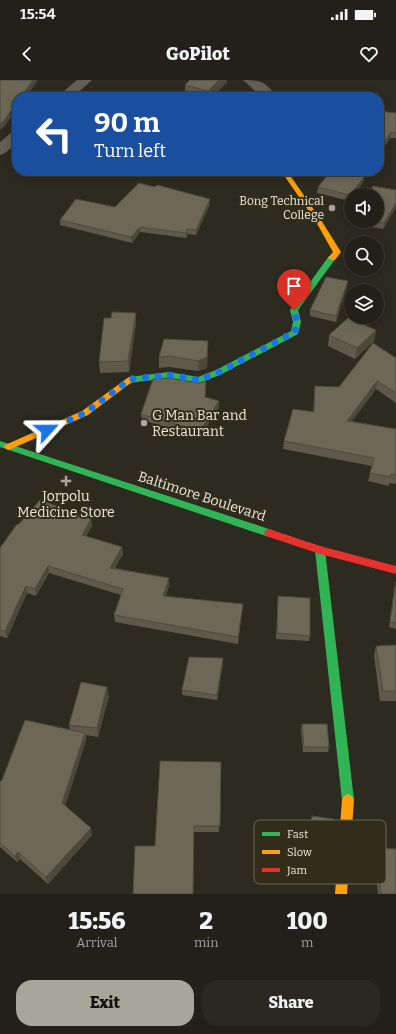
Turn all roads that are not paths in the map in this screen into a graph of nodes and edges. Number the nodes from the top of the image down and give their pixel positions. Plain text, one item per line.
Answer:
1 (85, 80) edge
2 (250, 80) edge
3 (70, 92) edge
4 (266, 92) edge
5 (12, 140) edge
6 (0, 150) edge
7 (287, 176) edge
8 (4, 446) edge
9 (320, 550) junction
10 (396, 570) edge
11 (348, 820) edge
12 (342, 884) edge
13 (341, 894) edge

1 - 3 street
2 - 4 street
5 - 6 street
7 - 8 main road
8 - 9 main road, Baltimore Boulevard
9 - 10 main road, Baltimore Boulevard
9 - 11 main road
12 - 13 main road

